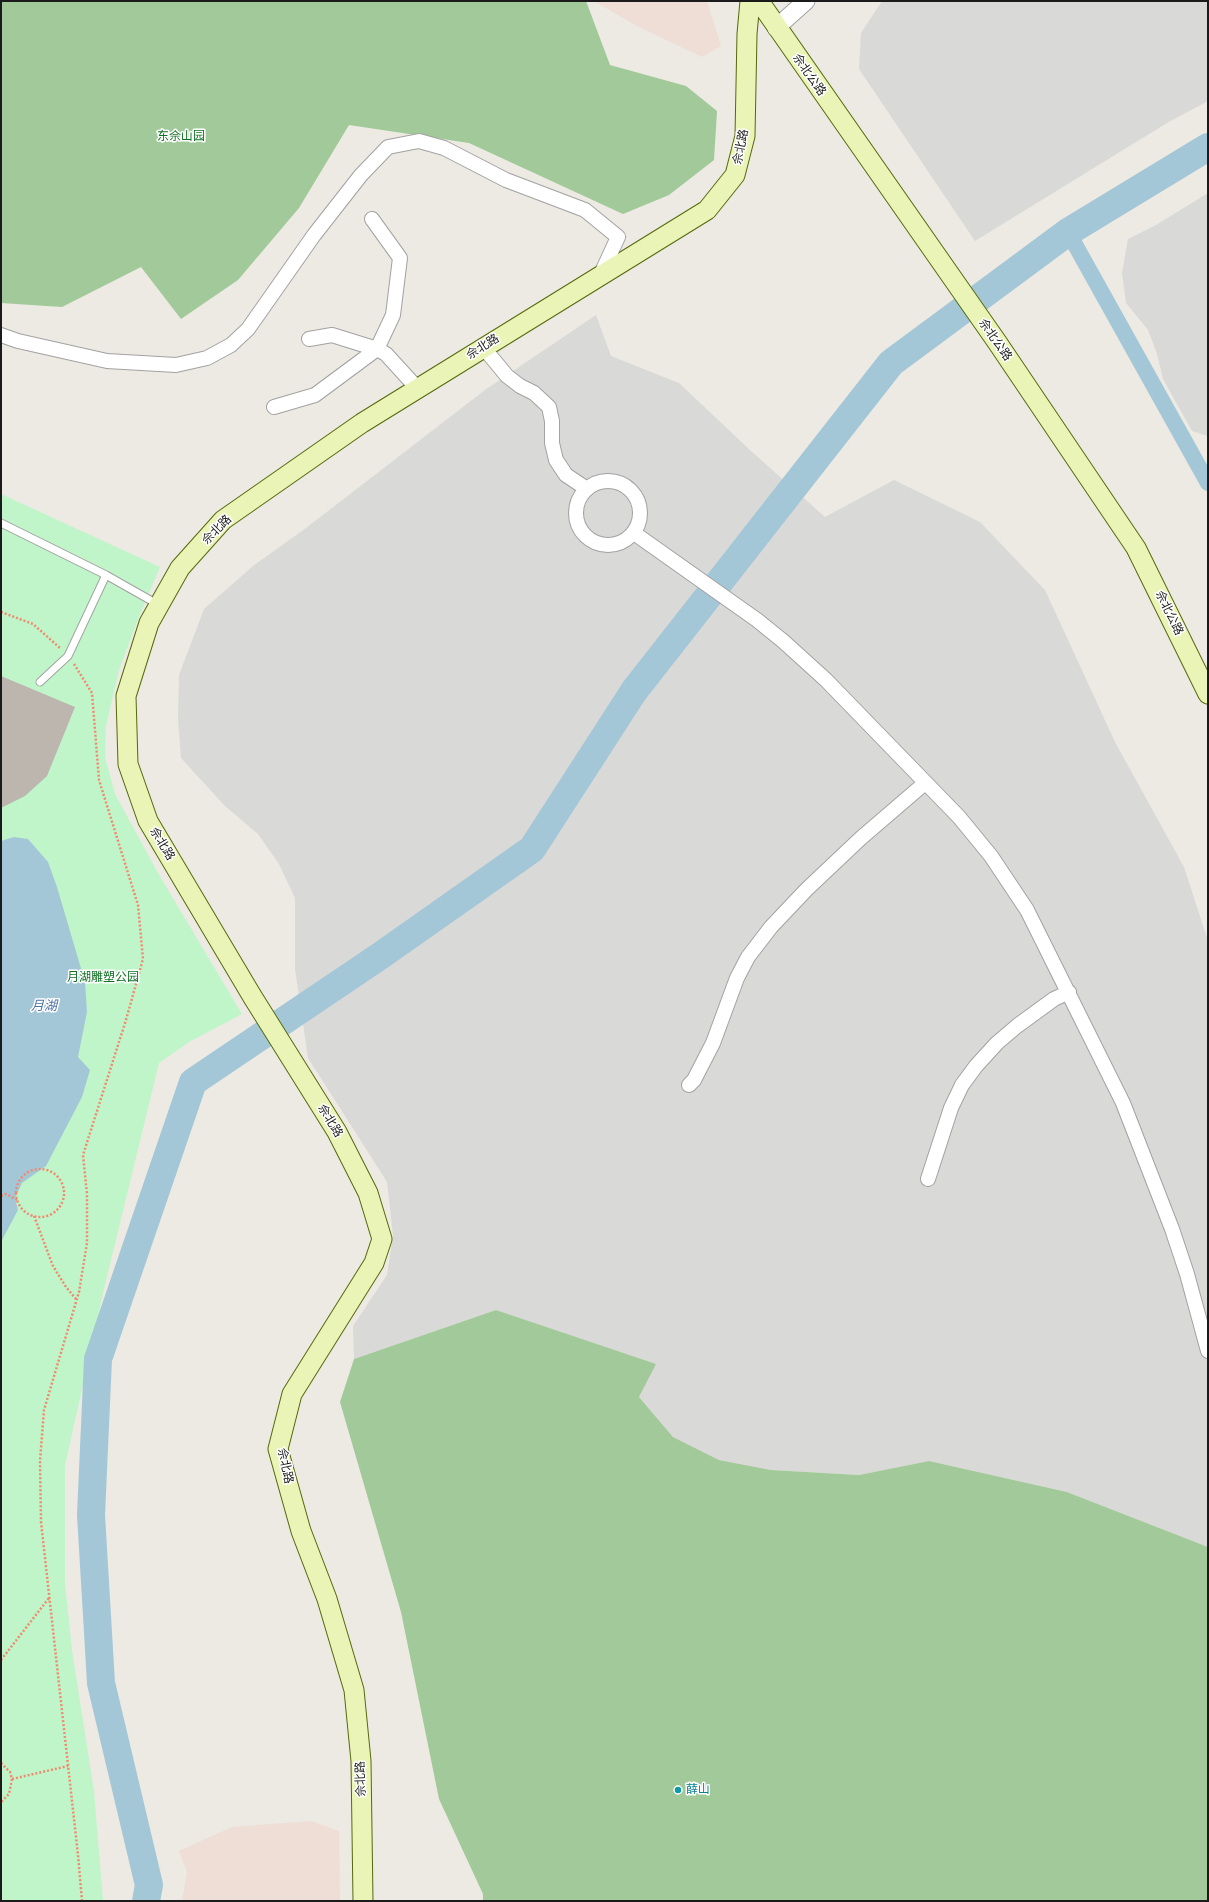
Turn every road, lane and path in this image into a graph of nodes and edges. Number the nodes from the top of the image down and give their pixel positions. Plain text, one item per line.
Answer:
1 (750, 1) edge
2 (759, 1) edge
3 (806, 1) edge
4 (776, 28) junction
5 (372, 219) dead end
6 (601, 274) junction
7 (1, 335) edge
8 (309, 339) dead end
9 (483, 347) junction
10 (376, 349) junction
11 (417, 388) junction
12 (274, 408) dead end
13 (587, 489) junction
14 (1, 523) edge
15 (634, 533) junction
16 (106, 575) junction
17 (160, 605) junction
18 (1, 612) edge
19 (68, 656) junction
20 (40, 682) dead end
21 (1208, 694) edge
22 (925, 783) junction
23 (1069, 992) junction
24 (689, 1085) dead end
25 (928, 1179) dead end
26 (1, 1196) edge
27 (17, 1200) junction
28 (34, 1216) junction
29 (77, 1299) junction
30 (1208, 1350) edge
31 (50, 1598) junction
32 (1, 1660) edge
33 (1, 1763) edge
34 (68, 1766) junction
35 (12, 1779) junction
36 (1, 1803) edge
37 (82, 1901) edge
38 (363, 1901) edge

1 - 6 main road, 佘北路
2 - 4 main road, 佘北公路
3 - 4 street
4 - 21 main road, 佘北公路
5 - 10 street
6 - 7 street
6 - 9 main road, 佘北路
8 - 10 street
9 - 11 main road, 佘北路
9 - 13 street
10 - 11 street
10 - 12 street
11 - 17 main road, 佘北路
13 - 15 street
13 - 15 street
14 - 16 lane
15 - 22 street
16 - 17 lane
16 - 19 lane
17 - 38 main road, 佘北路
18 - 19 path
19 - 20 lane
19 - 29 path
22 - 23 street
22 - 24 street
23 - 25 street
23 - 30 street
26 - 27 path
27 - 28 path
27 - 28 path
28 - 29 path
29 - 31 path
31 - 32 path
31 - 34 path
33 - 35 path
34 - 35 path
34 - 37 path
35 - 36 path

